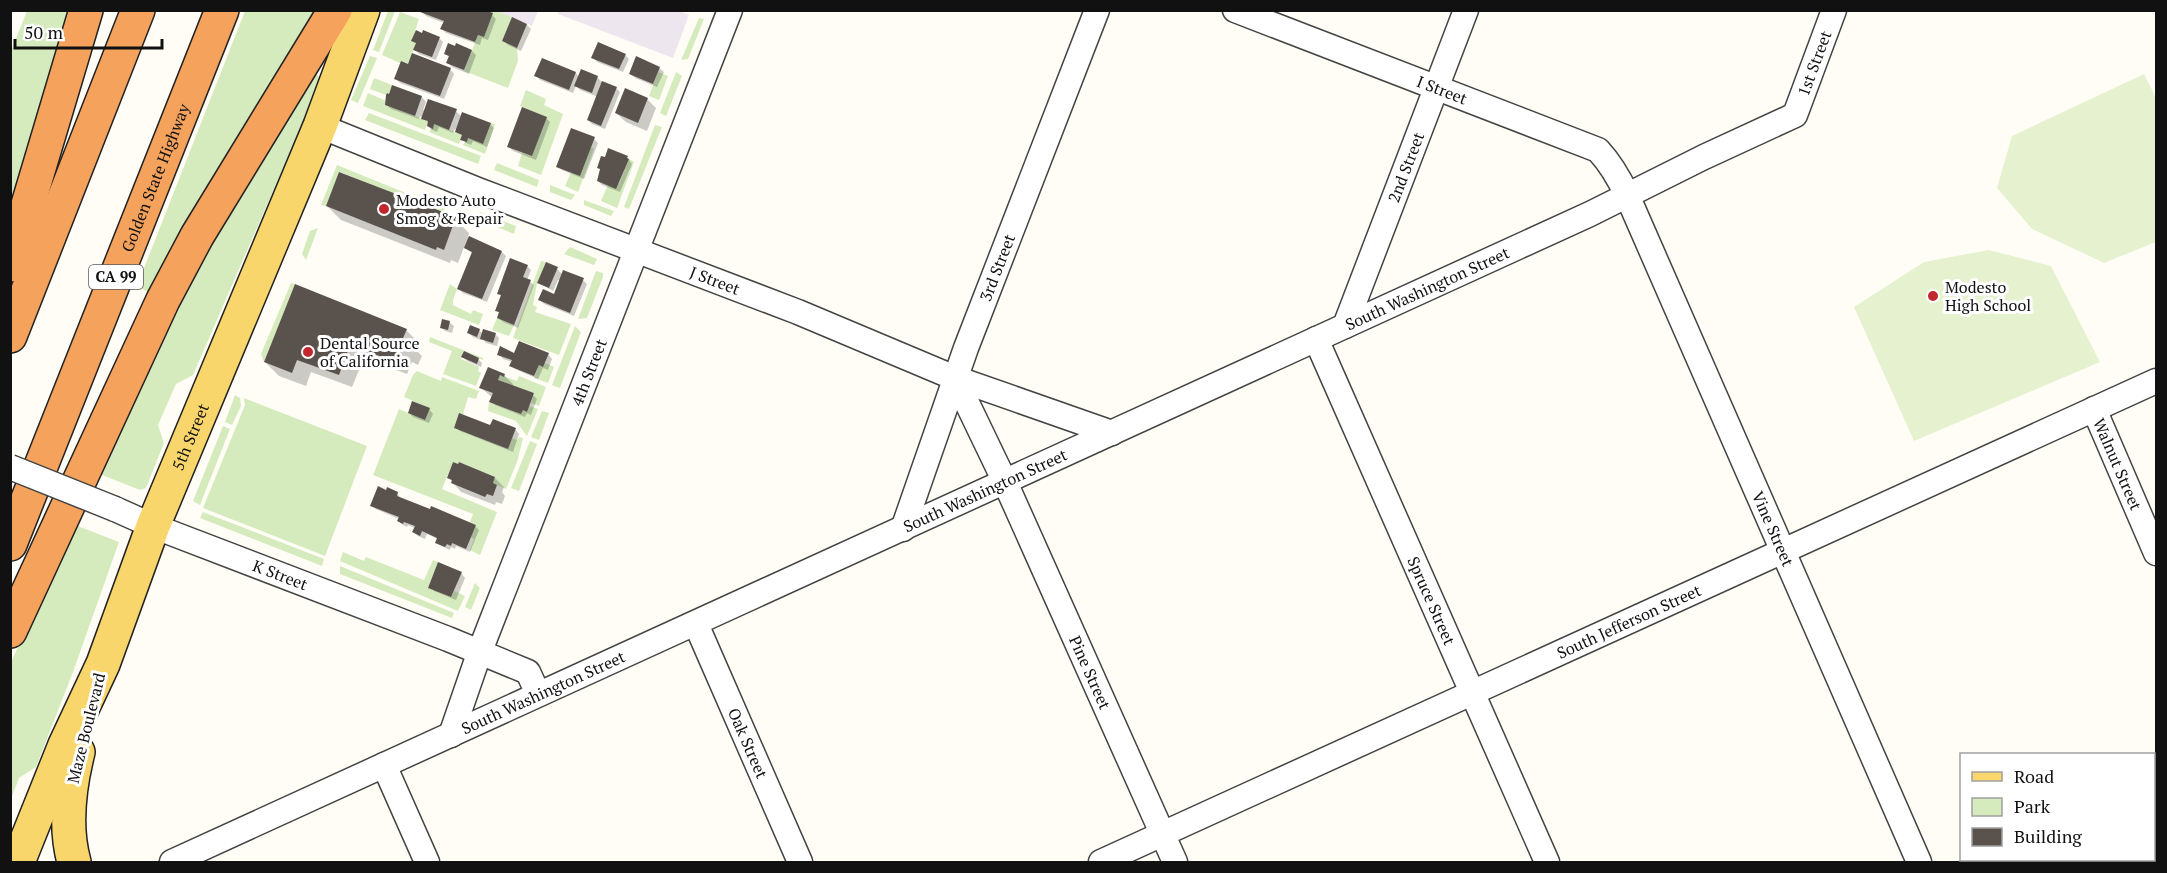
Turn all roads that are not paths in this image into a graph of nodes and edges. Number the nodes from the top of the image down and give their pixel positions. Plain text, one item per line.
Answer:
1 (86, 10) edge
2 (138, 10) edge
3 (222, 10) edge
4 (335, 10) edge
5 (363, 10) edge
6 (730, 10) edge
7 (1097, 10) edge
8 (1235, 10) edge
9 (1466, 10) edge
10 (1834, 10) edge
11 (1435, 88) junction
12 (1795, 115) joint
13 (320, 126) junction
14 (1627, 195) junction
15 (636, 250) junction
16 (10, 265) edge
17 (1345, 326) junction
18 (10, 336) edge
19 (1316, 339) junction
20 (955, 378) junction
21 (2157, 381) edge
22 (2094, 409) junction
23 (1112, 433) junction
24 (10, 467) edge
25 (1005, 482) junction
26 (153, 526) junction
27 (903, 529) junction
28 (10, 544) edge
29 (1783, 551) junction
30 (2157, 553) edge
31 (696, 624) junction
32 (10, 631) edge
33 (480, 651) junction
34 (103, 664) junction
35 (538, 694) junction
36 (1472, 694) junction
37 (451, 735) junction
38 (384, 765) junction
39 (1162, 835) junction
40 (18, 862) edge
41 (74, 862) edge
42 (172, 862) edge
43 (427, 862) edge
44 (800, 862) edge
45 (1101, 862) edge
46 (1175, 862) edge
47 (1547, 862) edge
48 (1919, 862) edge

1 - 16 highway
2 - 18 highway
3 - 28 highway, Golden State Highway / CA 99
4 - 32 highway
5 - 13 main road, 5th Street
6 - 15 street, 4th Street
7 - 20 street, 3rd Street
8 - 11 street, I Street
9 - 11 street, 2nd Street
10 - 12 street, 1st Street
11 - 14 street, I Street
11 - 17 street, 2nd Street
12 - 14 street, South Washington Street
13 - 15 street, J Street
13 - 26 main road, 5th Street
14 - 17 street, South Washington Street
14 - 29 street, Vine Street
15 - 20 street, J Street
15 - 33 street, 4th Street
17 - 19 street, South Washington Street
19 - 23 street, South Washington Street
19 - 36 street, Spruce Street
20 - 23 street, J Street
20 - 25 street, Pine Street
20 - 27 street, 3rd Street
21 - 22 street, South Jefferson Street
22 - 29 street, South Jefferson Street
22 - 30 street, Walnut Street
23 - 25 street, South Washington Street
24 - 26 street, K Street, bridge
25 - 27 street, South Washington Street
25 - 39 street, Pine Street
26 - 33 street, K Street
26 - 34 main road, 5th Street
27 - 31 street, South Washington Street
29 - 36 street, South Jefferson Street
29 - 48 street, Vine Street
31 - 35 street, South Washington Street
31 - 44 street, Oak Street
33 - 35 street, K Street
33 - 37 street, 4th Street
34 - 40 main road, 5th Street
34 - 41 main road, Maze Boulevard
35 - 37 street, South Washington Street
36 - 39 street, South Jefferson Street
36 - 47 street, Spruce Street
37 - 38 street, South Washington Street
38 - 42 street, South Washington Street
38 - 43 street
39 - 45 street, South Jefferson Street
39 - 46 street, Pine Street

